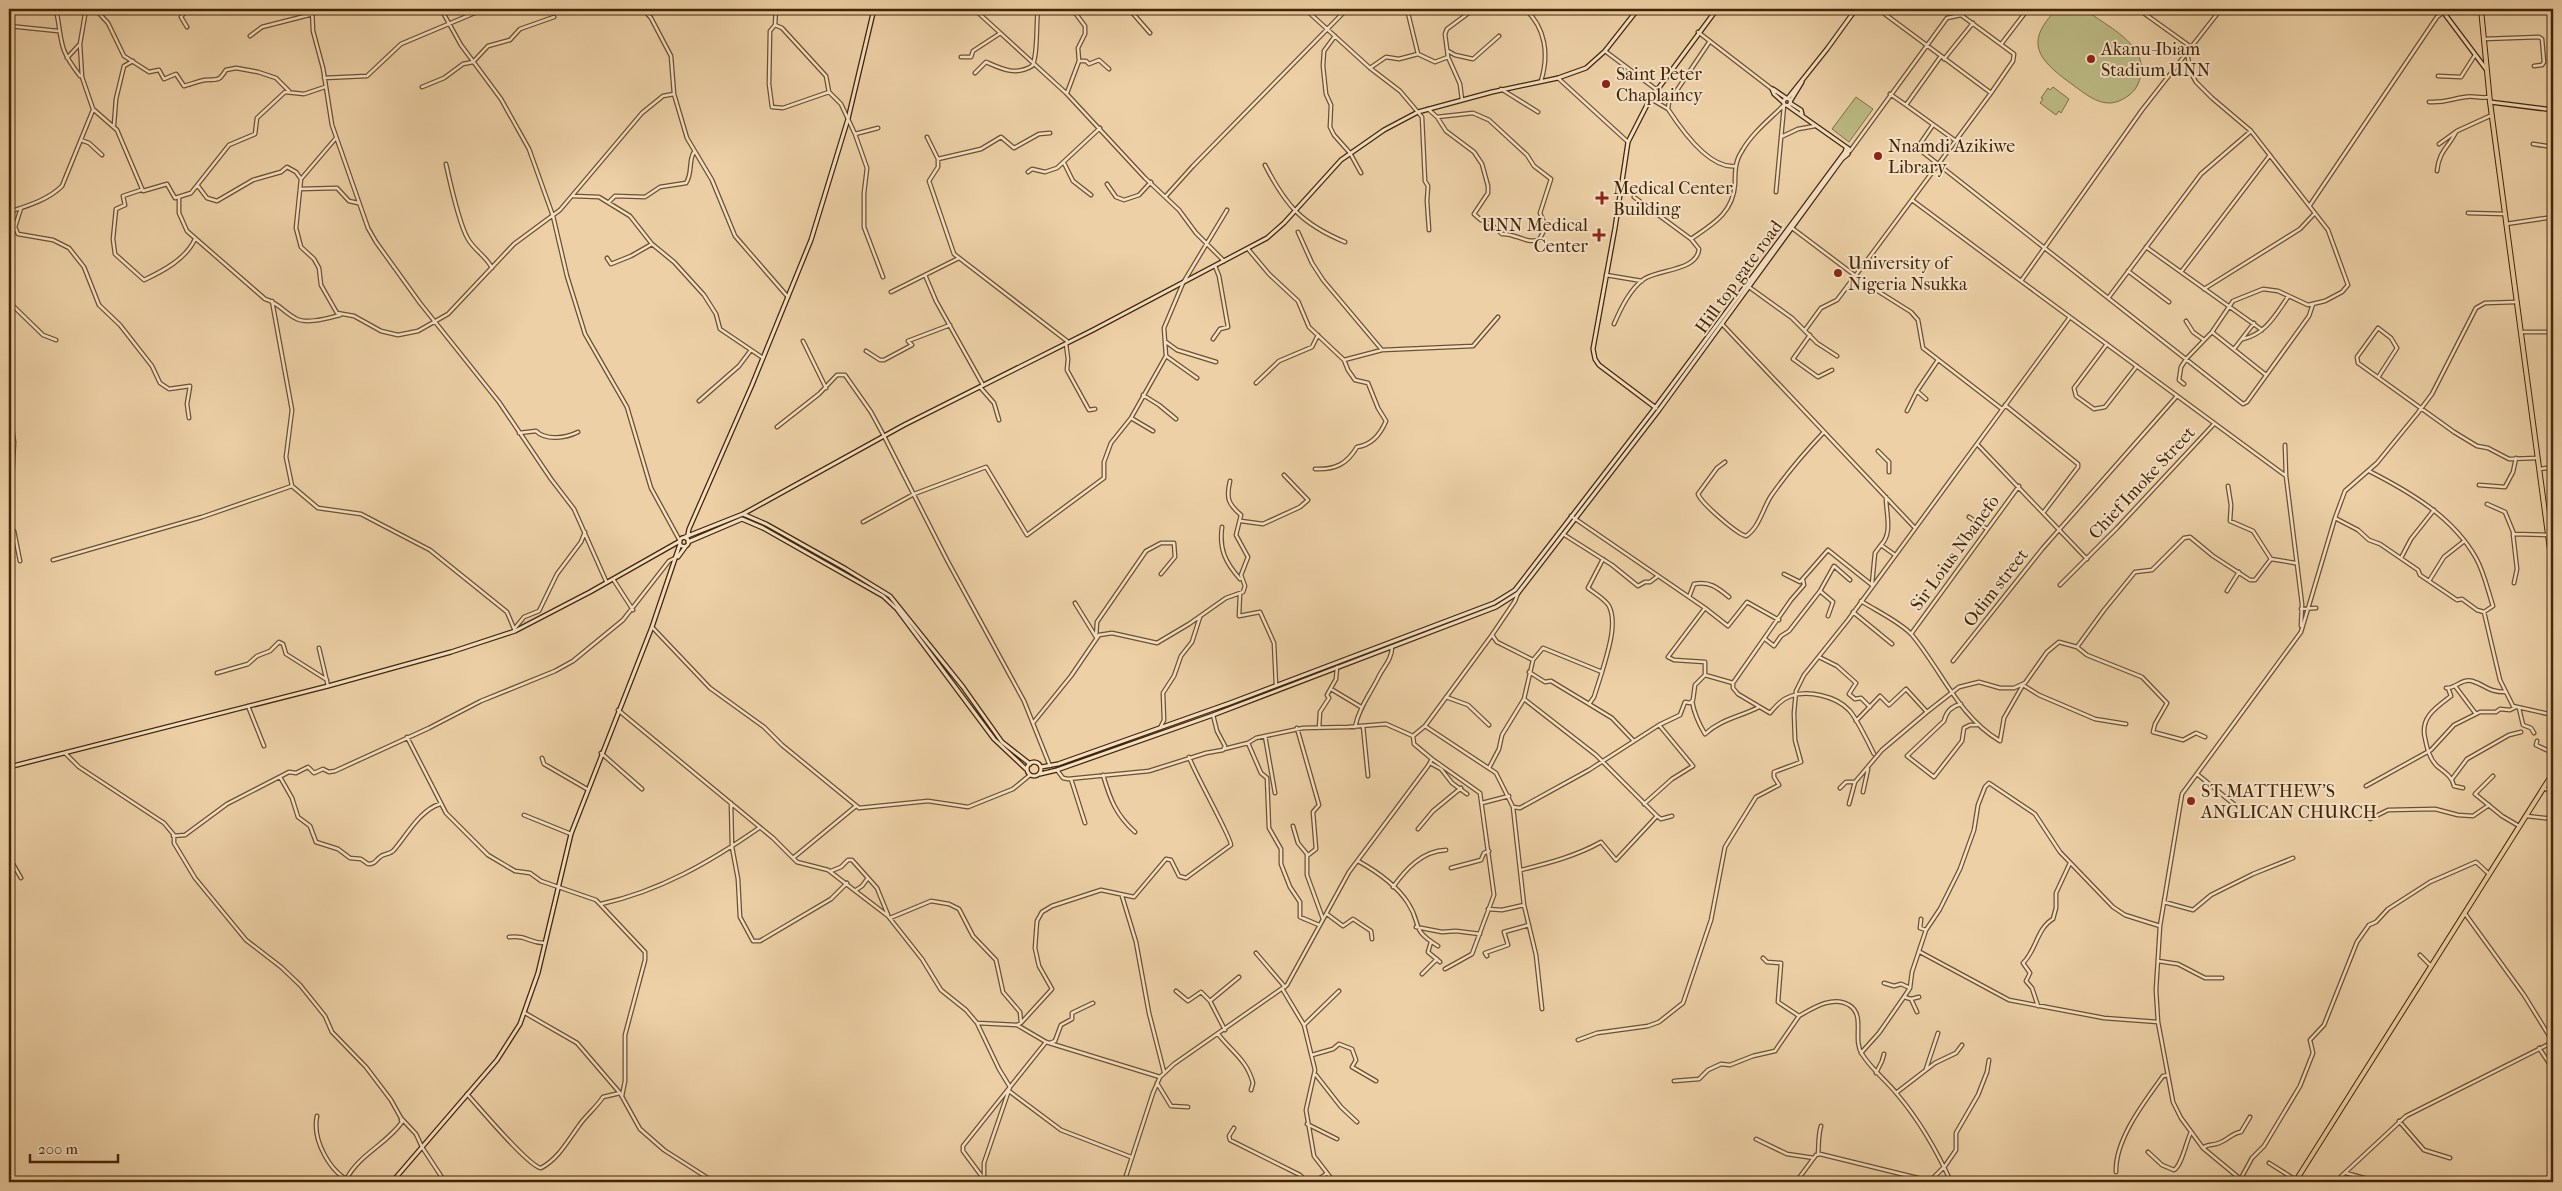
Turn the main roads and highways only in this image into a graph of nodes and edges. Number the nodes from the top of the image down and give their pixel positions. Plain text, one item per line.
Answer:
1 (2481, 9) edge
2 (2553, 572) edge
3 (2553, 773) edge
4 (2297, 1182) edge

1 - 2 main road
3 - 4 main road

